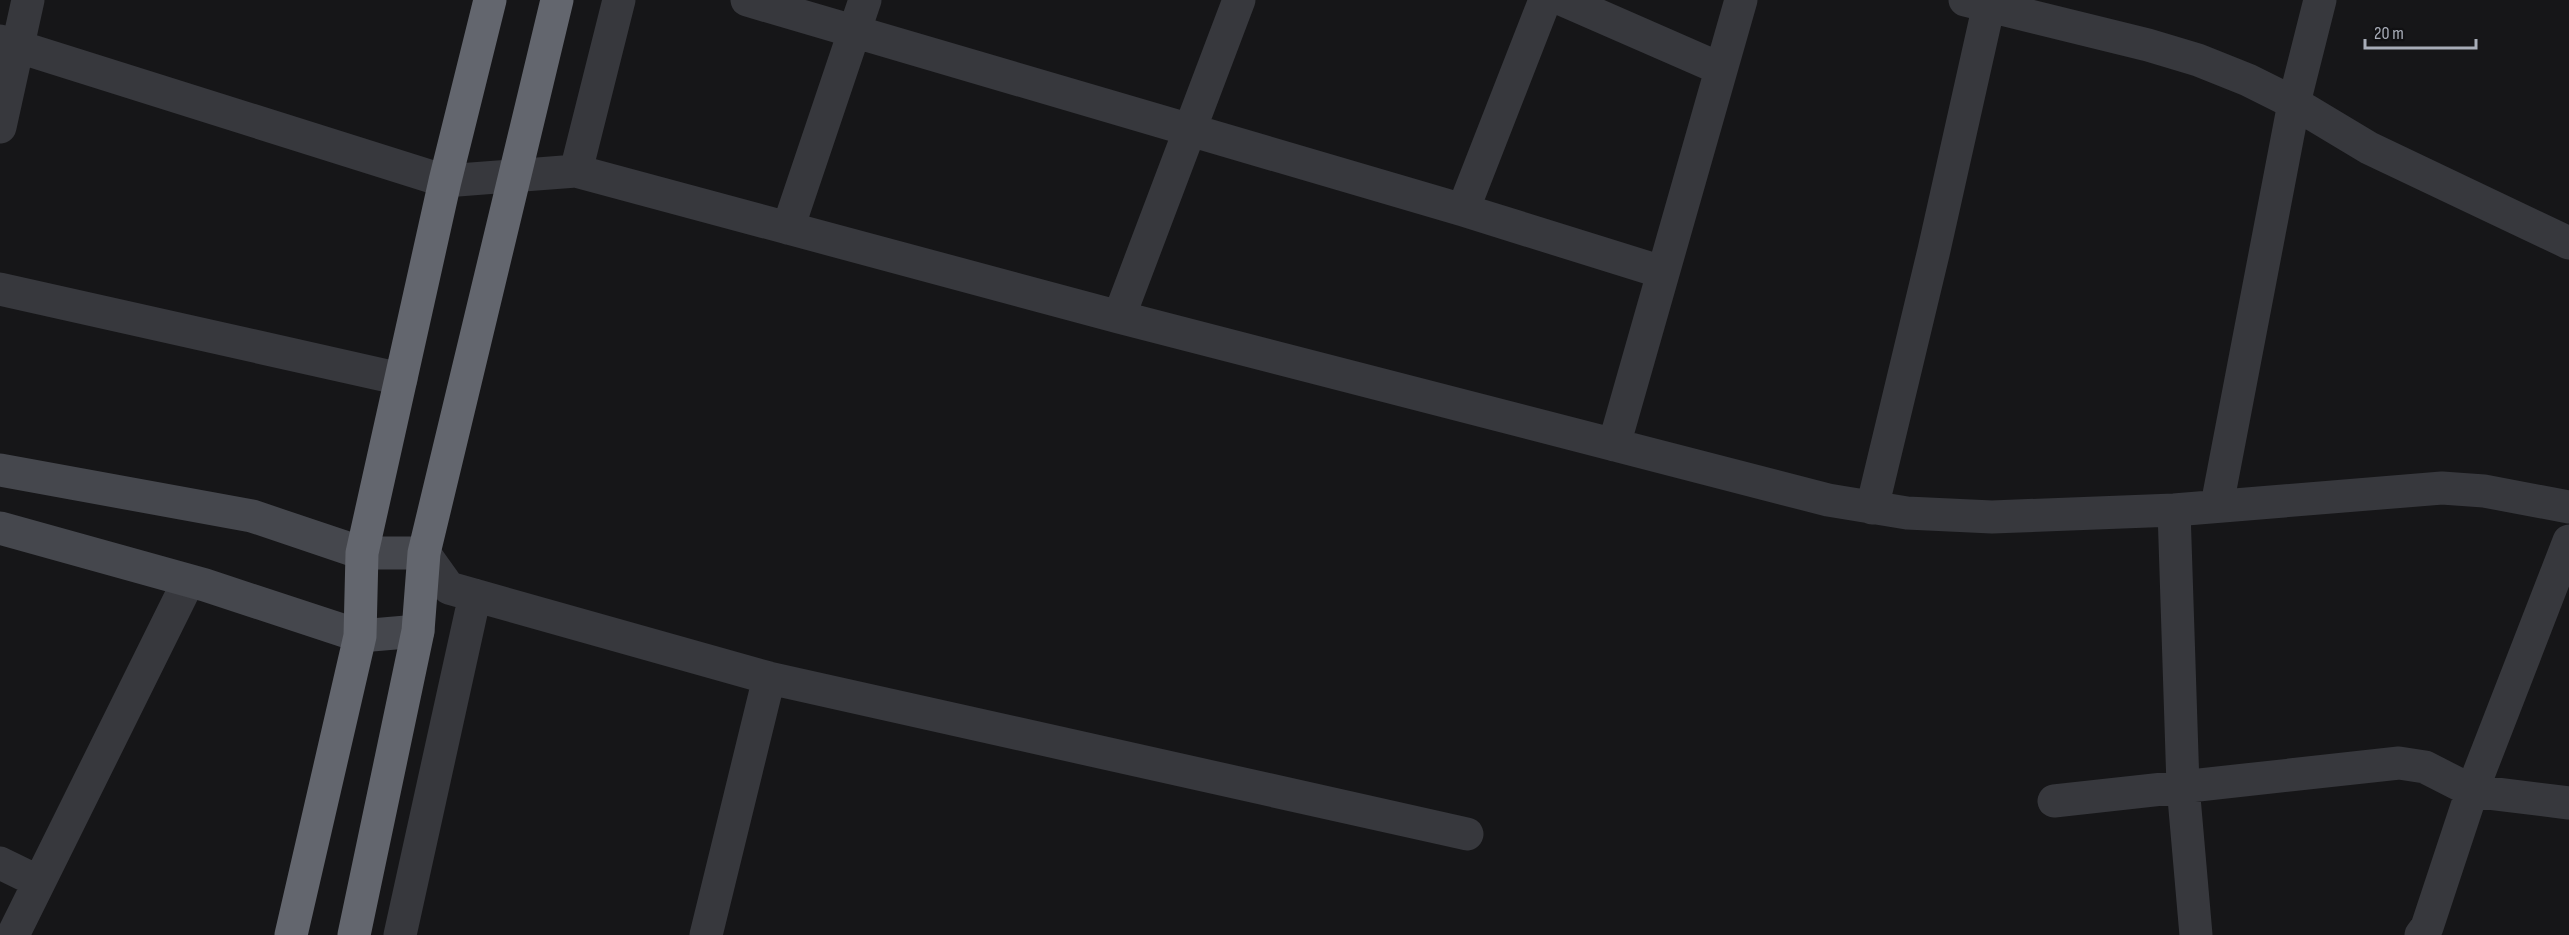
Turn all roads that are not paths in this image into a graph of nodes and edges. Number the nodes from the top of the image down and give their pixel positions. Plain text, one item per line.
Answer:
1 (28, 0) edge
2 (490, 0) edge
3 (557, 0) edge
4 (619, 0) edge
5 (747, 0) edge
6 (1239, 0) edge
7 (1545, 0) edge
8 (1563, 0) edge
9 (1741, 0) edge
10 (2320, 0) edge
11 (1981, 2) edge
12 (860, 15) edge
13 (9, 43) edge
14 (1721, 69) junction
15 (2294, 103) junction
16 (0, 127) edge
17 (1190, 129) junction
18 (576, 171) junction
19 (517, 174) junction
20 (445, 181) junction
21 (1463, 210) junction
22 (788, 228) junction
23 (2569, 243) edge
24 (1662, 272) junction
25 (0, 289) edge
26 (1119, 317) junction
27 (401, 379) junction
28 (1614, 445) junction
29 (0, 470) edge
30 (2217, 505) junction
31 (2569, 507) edge
32 (1872, 508) junction
33 (2174, 510) junction
34 (0, 528) edge
35 (2569, 541) edge
36 (362, 553) junction
37 (424, 553) junction
38 (188, 582) junction
39 (462, 591) junction
40 (418, 631) junction
41 (360, 636) junction
42 (769, 678) junction
43 (2183, 786) junction
44 (2472, 792) junction
45 (2054, 801) dead end
46 (2569, 803) edge
47 (1467, 834) dead end
48 (0, 863) edge
49 (38, 881) junction
50 (13, 935) edge
51 (291, 935) edge
52 (354, 935) edge
53 (400, 935) edge
54 (706, 935) edge
55 (2196, 935) edge
56 (2421, 935) edge

1 - 13 street
2 - 20 highway
3 - 19 highway
4 - 18 street
5 - 12 street
6 - 17 street
7 - 21 street
8 - 14 street
9 - 14 street
10 - 15 street
11 - 15 street
11 - 32 street
12 - 17 street
12 - 22 street
13 - 16 street
13 - 20 street
14 - 24 street
15 - 23 street
15 - 30 street
17 - 21 street
17 - 26 street
18 - 19 street
18 - 22 street
19 - 20 street
19 - 37 highway
20 - 27 highway
21 - 24 street
22 - 26 street
24 - 28 street
25 - 27 street
26 - 28 street
27 - 36 highway
28 - 32 street
29 - 36 main road
30 - 31 street
30 - 33 street
32 - 33 street
33 - 43 street
34 - 38 main road
35 - 44 street
36 - 37 main road
36 - 41 highway
37 - 39 street
37 - 40 highway
38 - 41 main road
38 - 49 street
39 - 40 street
39 - 42 street
39 - 53 street
40 - 41 main road
40 - 52 highway
41 - 51 highway
42 - 47 street
42 - 54 street
43 - 44 street
43 - 45 street
43 - 55 street
44 - 46 street
44 - 56 street
48 - 49 street
49 - 50 street

